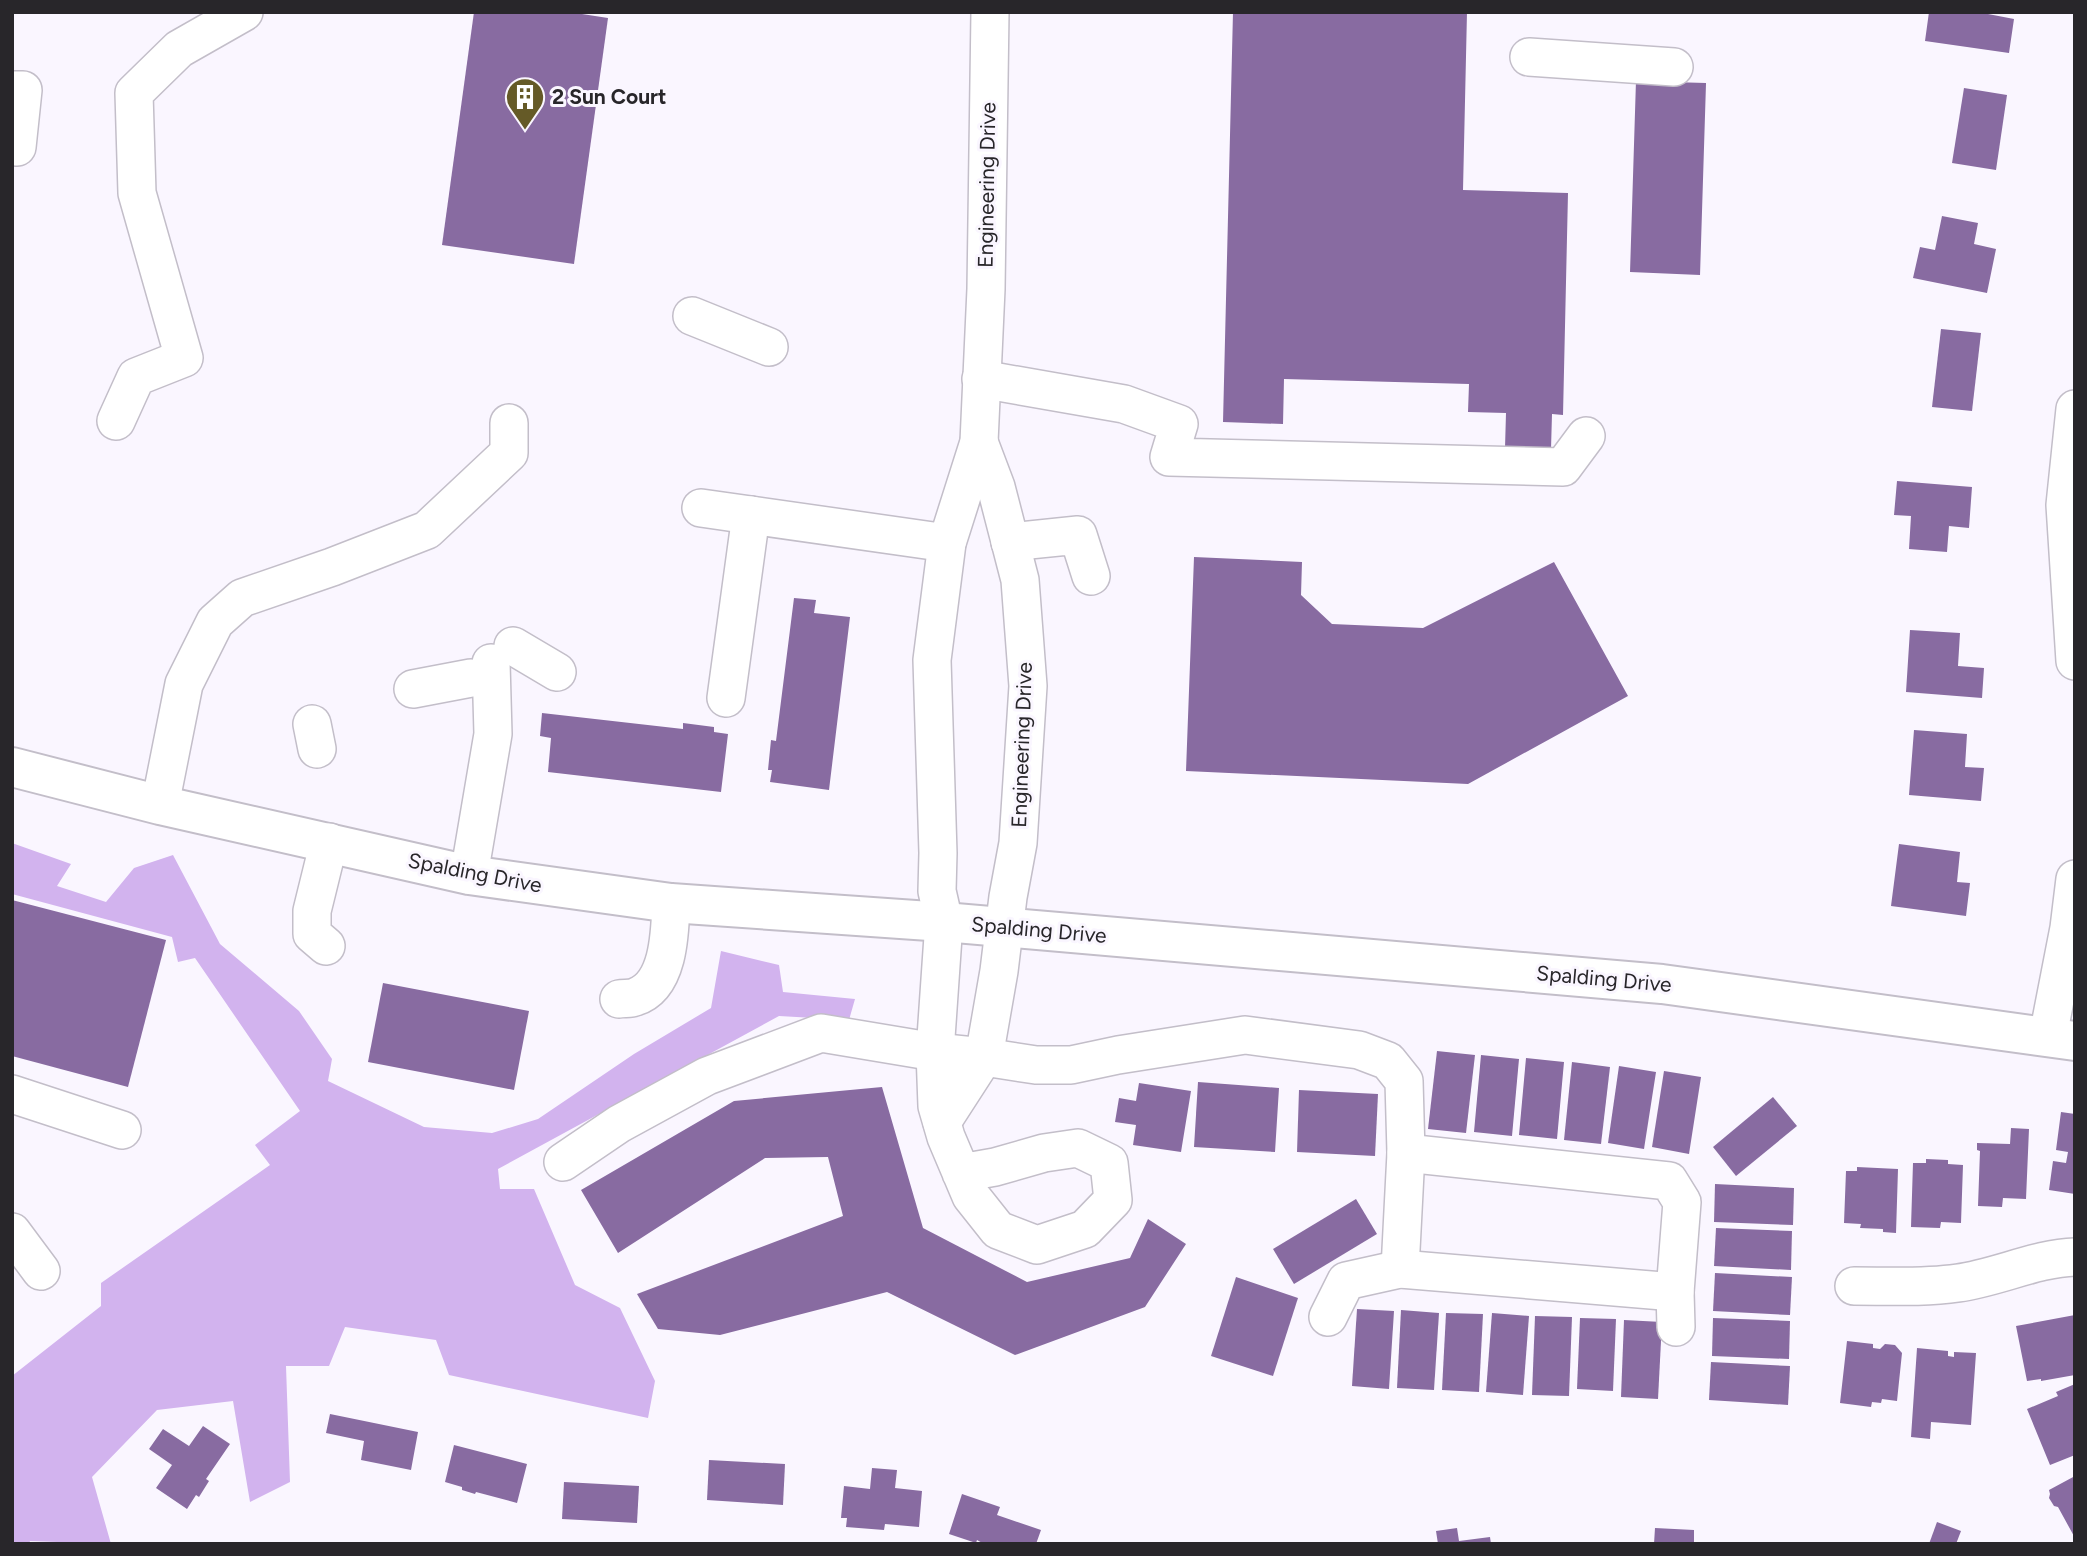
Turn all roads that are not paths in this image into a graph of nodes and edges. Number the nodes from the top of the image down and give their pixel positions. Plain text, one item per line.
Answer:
1 (244, 12) edge
2 (990, 12) edge
3 (1529, 57) dead end
4 (1674, 67) dead end
5 (12, 90) edge
6 (17, 147) dead end
7 (692, 316) dead end
8 (769, 347) dead end
9 (981, 379) junction
10 (2075, 409) edge
11 (116, 421) dead end
12 (509, 423) dead end
13 (1586, 436) dead end
14 (979, 442) junction
15 (701, 509) dead end
16 (751, 515) junction
17 (1010, 542) junction
18 (947, 543) junction
19 (1091, 576) dead end
20 (2075, 661) edge
21 (491, 663) junction
22 (557, 672) dead end
23 (413, 690) dead end
24 (726, 698) dead end
25 (12, 767) edge
26 (160, 805) junction
27 (329, 842) junction
28 (469, 875) junction
29 (2075, 879) edge
30 (671, 904) junction
31 (944, 922) junction
32 (1004, 927) junction
33 (327, 946) dead end
34 (619, 999) dead end
35 (2061, 1039) edge
36 (935, 1052) junction
37 (984, 1057) junction
38 (20, 1106) edge
39 (942, 1122) junction
40 (122, 1130) dead end
41 (1406, 1153) junction
42 (563, 1162) dead end
43 (961, 1173) dead end
44 (12, 1232) edge
45 (2075, 1256) edge
46 (1400, 1269) junction
47 (41, 1271) dead end
48 (1854, 1286) dead end
49 (1328, 1317) dead end

1 - 11 street
2 - 9 street, Engineering Drive
3 - 4 street
5 - 6 street
7 - 8 street
9 - 13 street
9 - 14 street, Engineering Drive
10 - 20 street
12 - 26 street
14 - 17 street, Engineering Drive
14 - 18 street, Engineering Drive
15 - 16 street
16 - 18 street
16 - 24 street
17 - 19 street
17 - 32 street, Engineering Drive
18 - 31 street, Engineering Drive
21 - 22 street
21 - 23 street
21 - 28 street
25 - 26 main road, Spalding Drive
26 - 27 main road, Spalding Drive
27 - 28 main road, Spalding Drive
27 - 33 street
28 - 30 main road, Spalding Drive
29 - 35 street
30 - 31 main road, Spalding Drive
30 - 34 street
31 - 32 main road, Spalding Drive
31 - 36 street, Engineering Drive
32 - 35 main road, Spalding Drive
32 - 37 street, Engineering Drive
36 - 37 street
36 - 39 street, Engineering Drive
36 - 42 street
37 - 39 street
37 - 41 street
38 - 40 street
39 - 43 street, Engineering Drive
41 - 46 street
41 - 46 street
44 - 47 street
45 - 48 street
46 - 49 street

